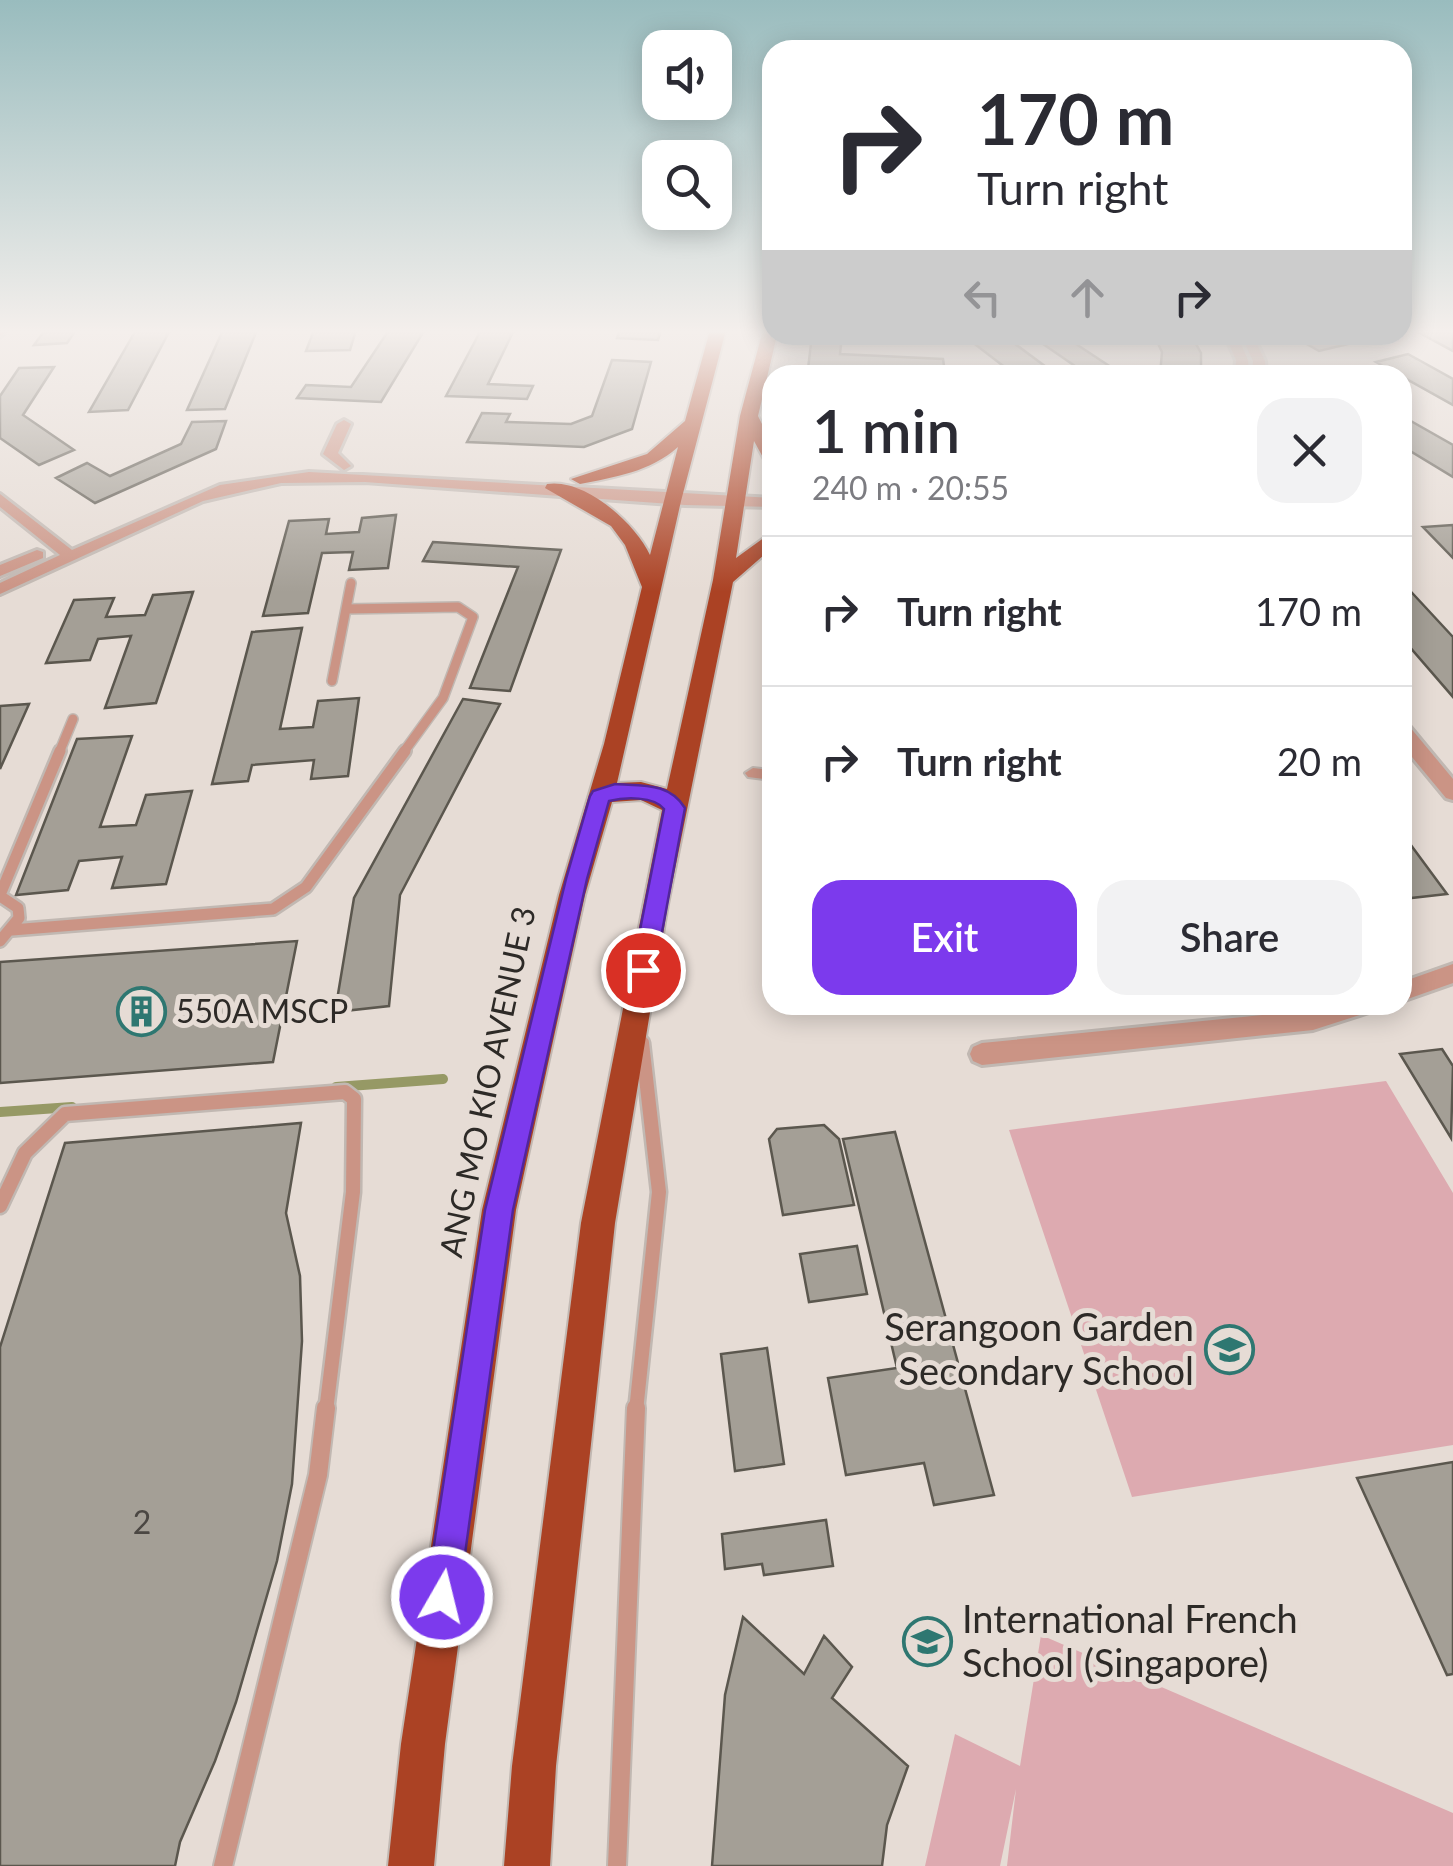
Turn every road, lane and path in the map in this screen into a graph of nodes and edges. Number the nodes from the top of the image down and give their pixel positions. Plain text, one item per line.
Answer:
1 (696, 417) edge
2 (697, 417) edge
3 (748, 417) edge
4 (749, 417) edge
5 (344, 424) dead end
6 (762, 442) edge
7 (344, 466) junction
8 (580, 479) junction
9 (554, 488) junction
10 (762, 491) edge
11 (674, 494) junction
12 (734, 496) junction
13 (0, 499) edge
14 (762, 500) edge
15 (762, 547) edge
16 (64, 550) junction
17 (0, 571) edge
18 (723, 580) junction
19 (350, 583) dead end
20 (651, 586) junction
21 (0, 589) edge
22 (346, 609) junction
23 (332, 681) dead end
24 (73, 719) dead end
25 (1412, 742) edge
26 (753, 773) dead end
27 (762, 773) edge
28 (1453, 792) edge
29 (600, 796) junction
30 (675, 808) junction
31 (0, 896) edge
32 (12, 930) junction
33 (0, 941) edge
34 (1453, 974) edge
35 (1412, 988) edge
36 (637, 1003) junction
37 (1329, 1015) edge
38 (982, 1054) dead end
39 (0, 1206) edge
40 (223, 1866) edge
41 (410, 1866) edge
42 (527, 1866) edge
43 (617, 1866) edge

1 - 8 highway
2 - 11 highway, ANG MO KIO AVENUE 3
3 - 12 highway
4 - 6 highway
5 - 7 street
7 - 8 street
7 - 16 street
8 - 11 street
9 - 11 street
9 - 16 street
9 - 20 highway
10 - 12 street
11 - 12 street
11 - 20 highway, ANG MO KIO AVENUE 3
12 - 14 street
12 - 18 highway
13 - 16 street
15 - 18 highway
16 - 17 street
16 - 21 street
18 - 30 highway
19 - 22 lane
20 - 29 highway, ANG MO KIO AVENUE 3
22 - 23 lane
22 - 32 lane
24 - 31 lane
25 - 28 street
26 - 27 street
29 - 30 highway
29 - 41 highway, ANG MO KIO AVENUE 3
30 - 36 highway
31 - 32 lane
32 - 33 lane
34 - 35 street
36 - 42 highway
36 - 43 lane
37 - 38 street
39 - 40 lane

